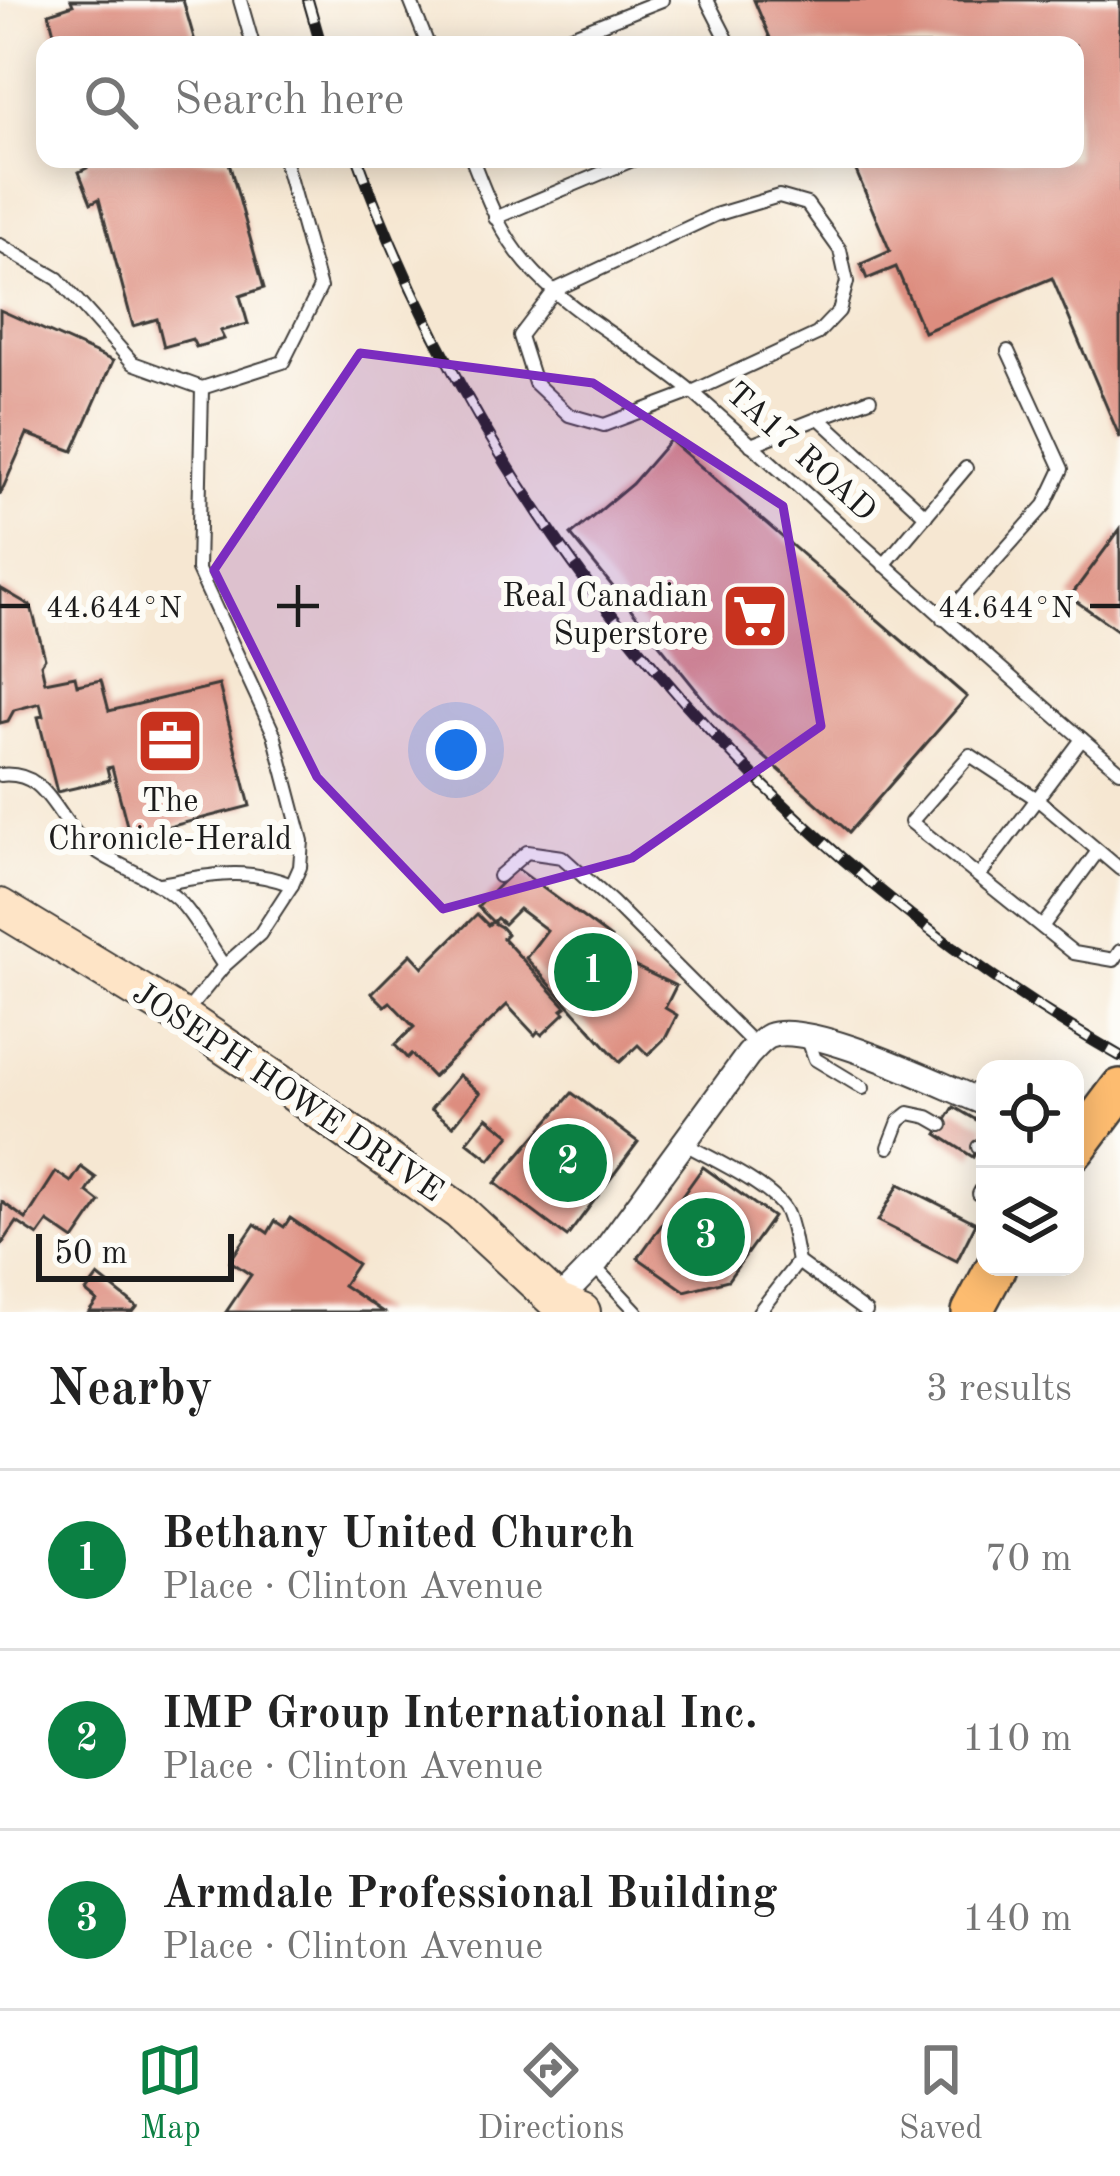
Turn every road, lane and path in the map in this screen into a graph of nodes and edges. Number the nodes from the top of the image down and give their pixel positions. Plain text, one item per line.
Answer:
1 (240, 0) edge
2 (410, 0) edge
3 (662, 0) edge
4 (707, 0) edge
5 (250, 36) edge
6 (424, 36) edge
7 (571, 36) edge
8 (725, 36) edge
9 (287, 168) edge
10 (476, 168) edge
11 (614, 168) edge
12 (495, 218) junction
13 (0, 245) edge
14 (555, 290) junction
15 (1007, 351) dead end
16 (202, 388) junction
17 (692, 392) junction
18 (870, 399) dead end
19 (819, 418) junction
20 (751, 445) junction
21 (966, 468) dead end
22 (926, 516) junction
23 (884, 565) junction
24 (943, 619) junction
25 (1082, 739) junction
26 (1120, 771) edge
27 (0, 775) edge
28 (1037, 800) junction
29 (1098, 851) junction
30 (1120, 869) edge
31 (499, 876) dead end
32 (979, 876) junction
33 (159, 884) junction
34 (292, 885) junction
35 (0, 908) edge
36 (1042, 927) junction
37 (1120, 951) edge
38 (224, 966) junction
39 (182, 1017) junction
40 (806, 1036) junction
41 (756, 1046) junction
42 (863, 1088) dead end
43 (1120, 1089) edge
44 (976, 1099) edge
45 (942, 1125) dead end
46 (1084, 1137) edge
47 (683, 1143) junction
48 (889, 1147) dead end
49 (798, 1262) junction
50 (593, 1265) junction
51 (991, 1276) edge
52 (566, 1308) edge
53 (637, 1312) edge
54 (759, 1312) edge
55 (866, 1312) edge
56 (972, 1312) edge

1 - 5 lane
2 - 6 lane
3 - 7 lane
4 - 8 lane
9 - 16 lane
10 - 12 lane, TA17 ROAD
11 - 12 lane
12 - 14 lane, TA17 ROAD
13 - 16 lane
14 - 17 lane, TA17 ROAD
14 - 17 lane
14 - 17 lane
15 - 24 lane
16 - 34 lane
17 - 20 lane, TA17 ROAD
18 - 19 lane
19 - 20 lane
19 - 22 lane
20 - 23 lane, TA17 ROAD
21 - 22 lane
22 - 23 lane
23 - 24 lane, TA17 ROAD
24 - 25 lane, TA17 ROAD
25 - 26 lane, TA17 ROAD
25 - 28 lane
27 - 33 lane
28 - 29 lane
28 - 32 lane
28 - 32 lane
29 - 30 lane
29 - 36 lane
31 - 41 lane
32 - 36 lane
33 - 34 lane
33 - 38 lane
34 - 38 lane
35 - 39 main road, JOSEPH HOWE DRIVE
36 - 37 lane
38 - 39 lane
39 - 52 main road, JOSEPH HOWE DRIVE
40 - 41 street
40 - 42 lane
40 - 44 street
41 - 47 street
43 - 46 main road
45 - 48 lane
47 - 49 lane
47 - 50 street
49 - 54 lane
49 - 55 lane
50 - 52 street
50 - 53 lane
51 - 56 main road

